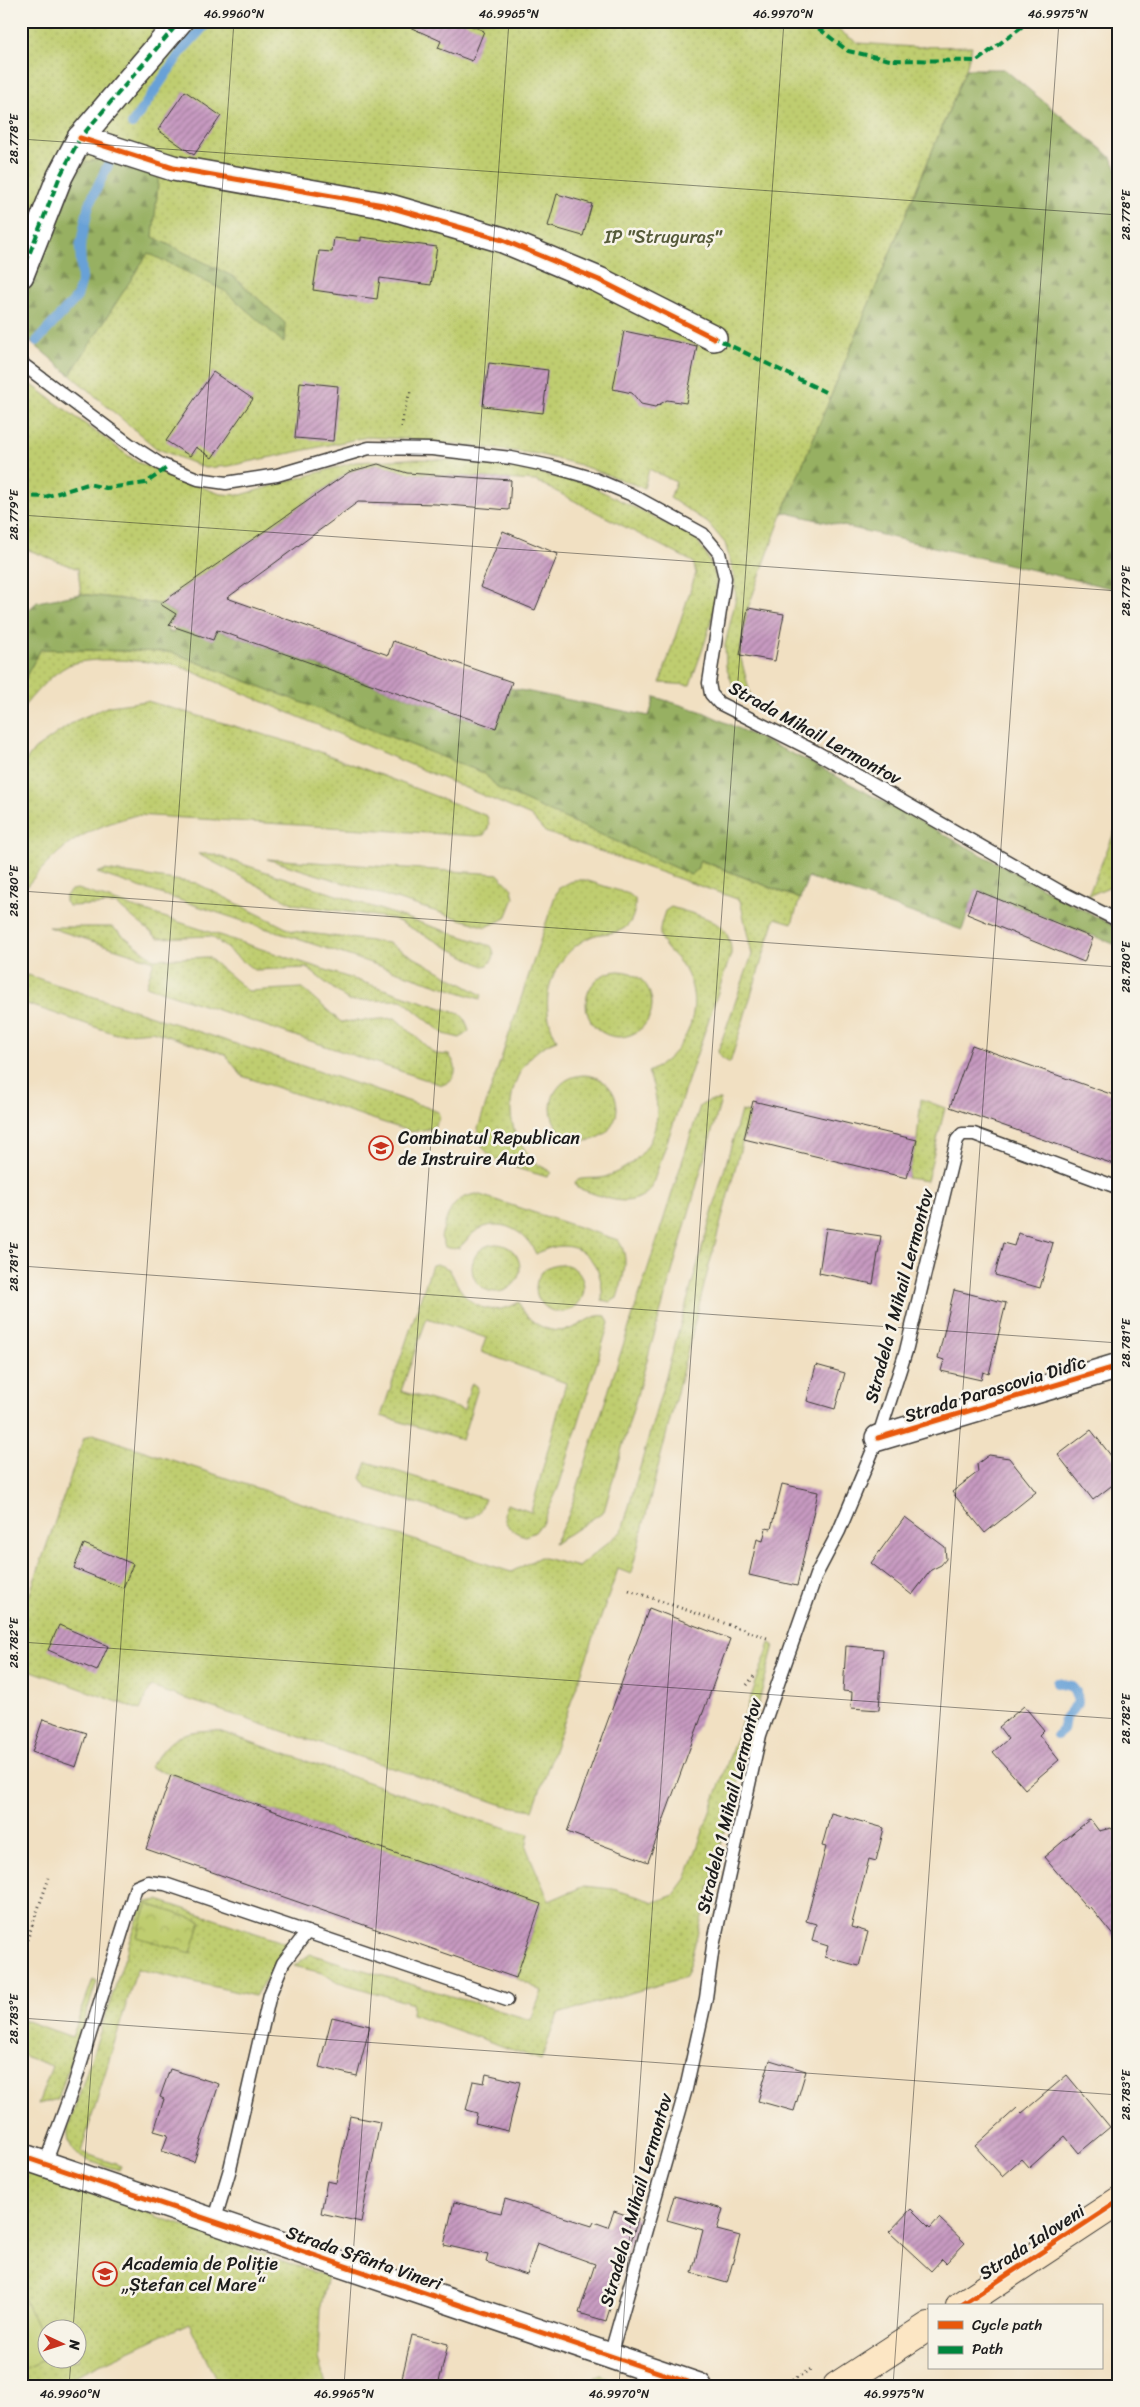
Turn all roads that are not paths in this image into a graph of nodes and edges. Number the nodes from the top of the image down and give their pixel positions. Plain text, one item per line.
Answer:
1 (180, 21) edge
2 (80, 138) junction
3 (21, 275) edge
4 (714, 338) dead end
5 (21, 363) edge
6 (1119, 921) edge
7 (1119, 1188) edge
8 (1119, 1366) edge
9 (878, 1438) junction
10 (307, 1932) junction
11 (507, 2000) dead end
12 (21, 2156) edge
13 (45, 2164) junction
14 (1119, 2202) edge
15 (214, 2222) junction
16 (963, 2304) edge
17 (928, 2327) edge
18 (610, 2356) junction
19 (699, 2386) edge
20 (837, 2386) edge

1 - 2 street
2 - 3 street
2 - 4 street
5 - 6 lane, Strada Mihail Lermontov
7 - 9 lane, Stradela 1 Mihail Lermontov
8 - 9 street, Strada Parascovia Didîc
9 - 18 lane, Stradela 1 Mihail Lermontov
10 - 11 lane
10 - 13 lane
10 - 15 lane
12 - 13 street, Strada Sfânta Vineri
13 - 15 street, Strada Sfânta Vineri
14 - 16 street, Strada Ialoveni
15 - 18 street, Strada Sfânta Vineri
17 - 20 street
18 - 19 street, Strada Sfânta Vineri

